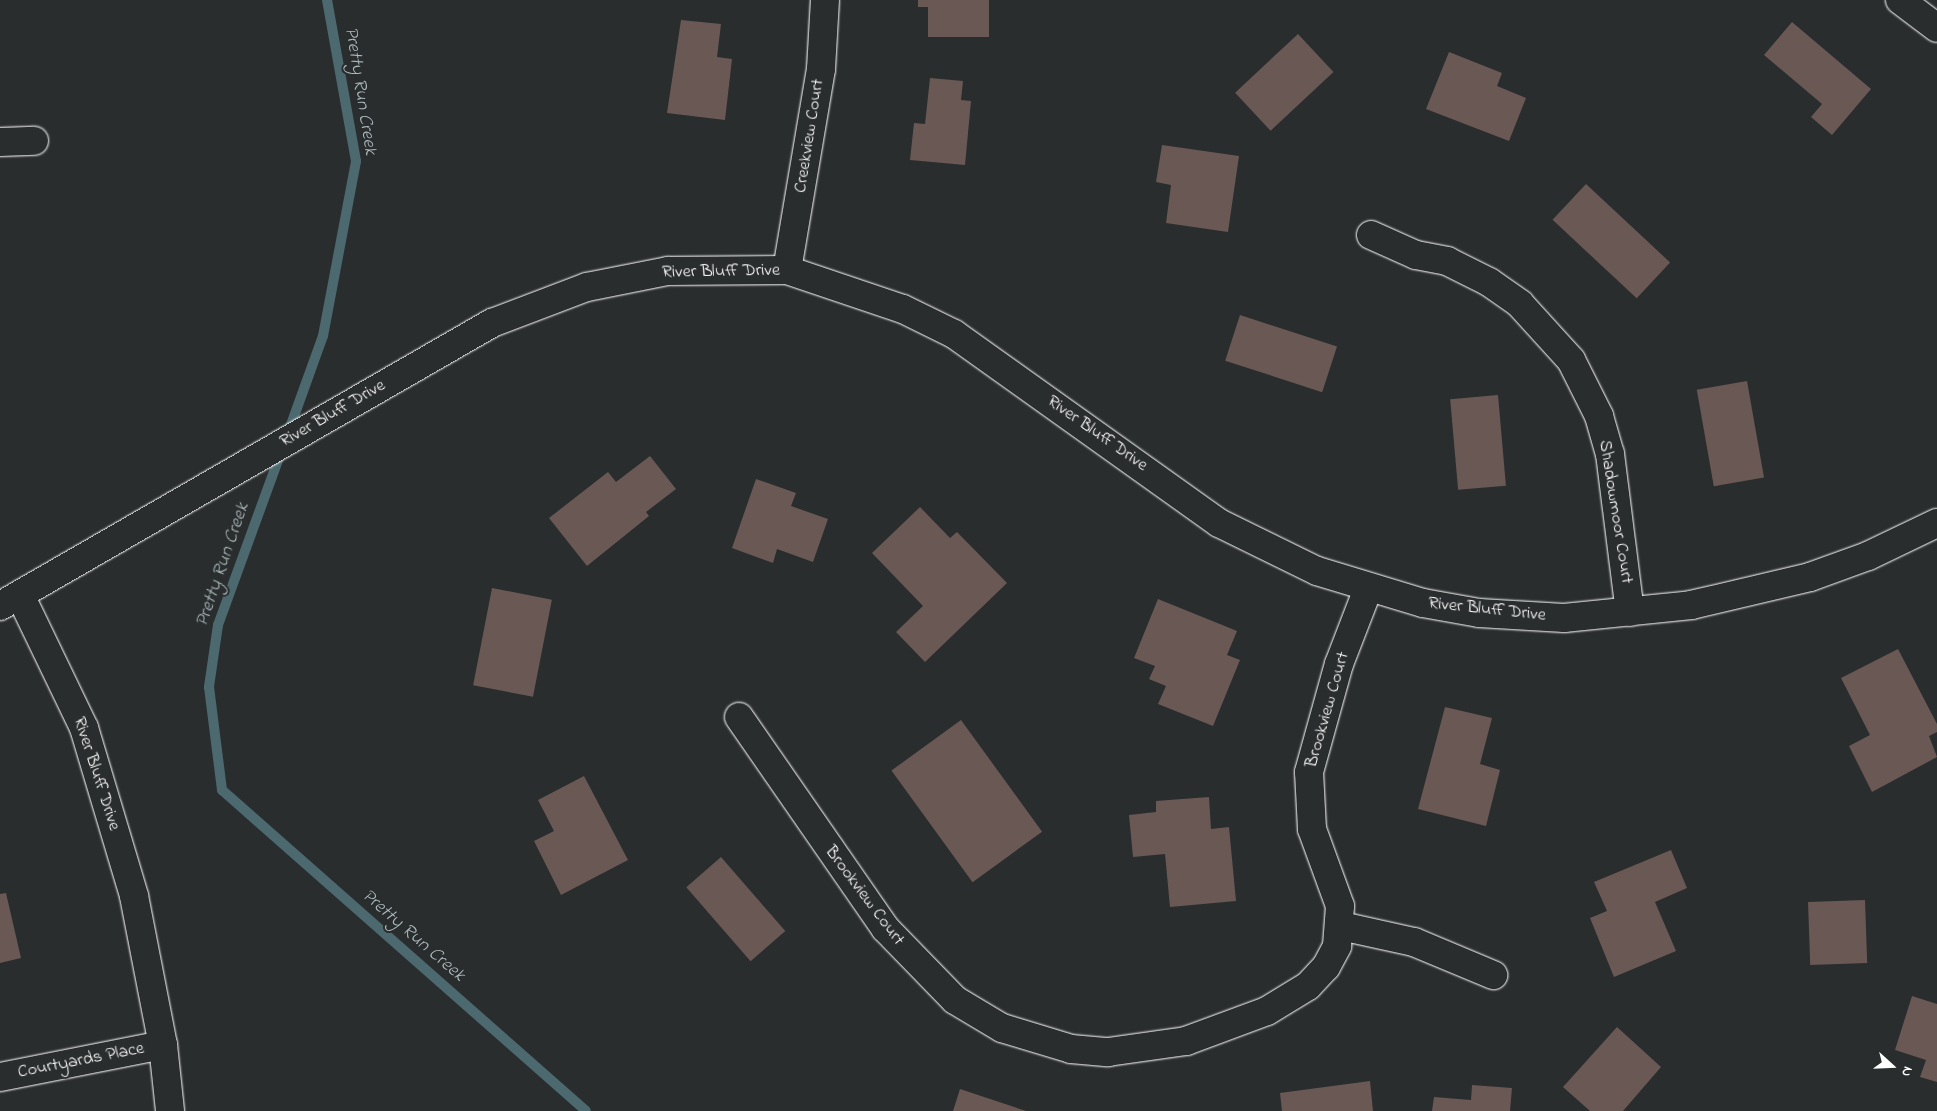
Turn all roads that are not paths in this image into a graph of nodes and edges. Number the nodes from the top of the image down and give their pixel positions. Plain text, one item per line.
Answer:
1 (825, 0) edge
2 (1900, 0) edge
3 (1937, 28) edge
4 (34, 141) dead end
5 (0, 142) edge
6 (1371, 235) dead end
7 (787, 270) junction
8 (1934, 532) edge
9 (1368, 589) junction
10 (10, 601) edge
11 (1630, 612) junction
12 (739, 717) dead end
13 (1341, 926) junction
14 (1493, 976) dead end
15 (163, 1046) junction
16 (0, 1076) edge
17 (170, 1111) edge

1 - 7 street, Creekview Court
2 - 3 street
4 - 5 street
6 - 11 street, Shadowmoor Court
7 - 9 street, River Bluff Drive
7 - 10 street, River Bluff Drive
8 - 11 street, River Bluff Drive
9 - 11 street, River Bluff Drive
9 - 13 street, Brookview Court
10 - 15 street, River Bluff Drive
12 - 13 street, Brookview Court
13 - 14 street
15 - 16 street, Courtyards Place
15 - 17 street, River Bluff Drive

